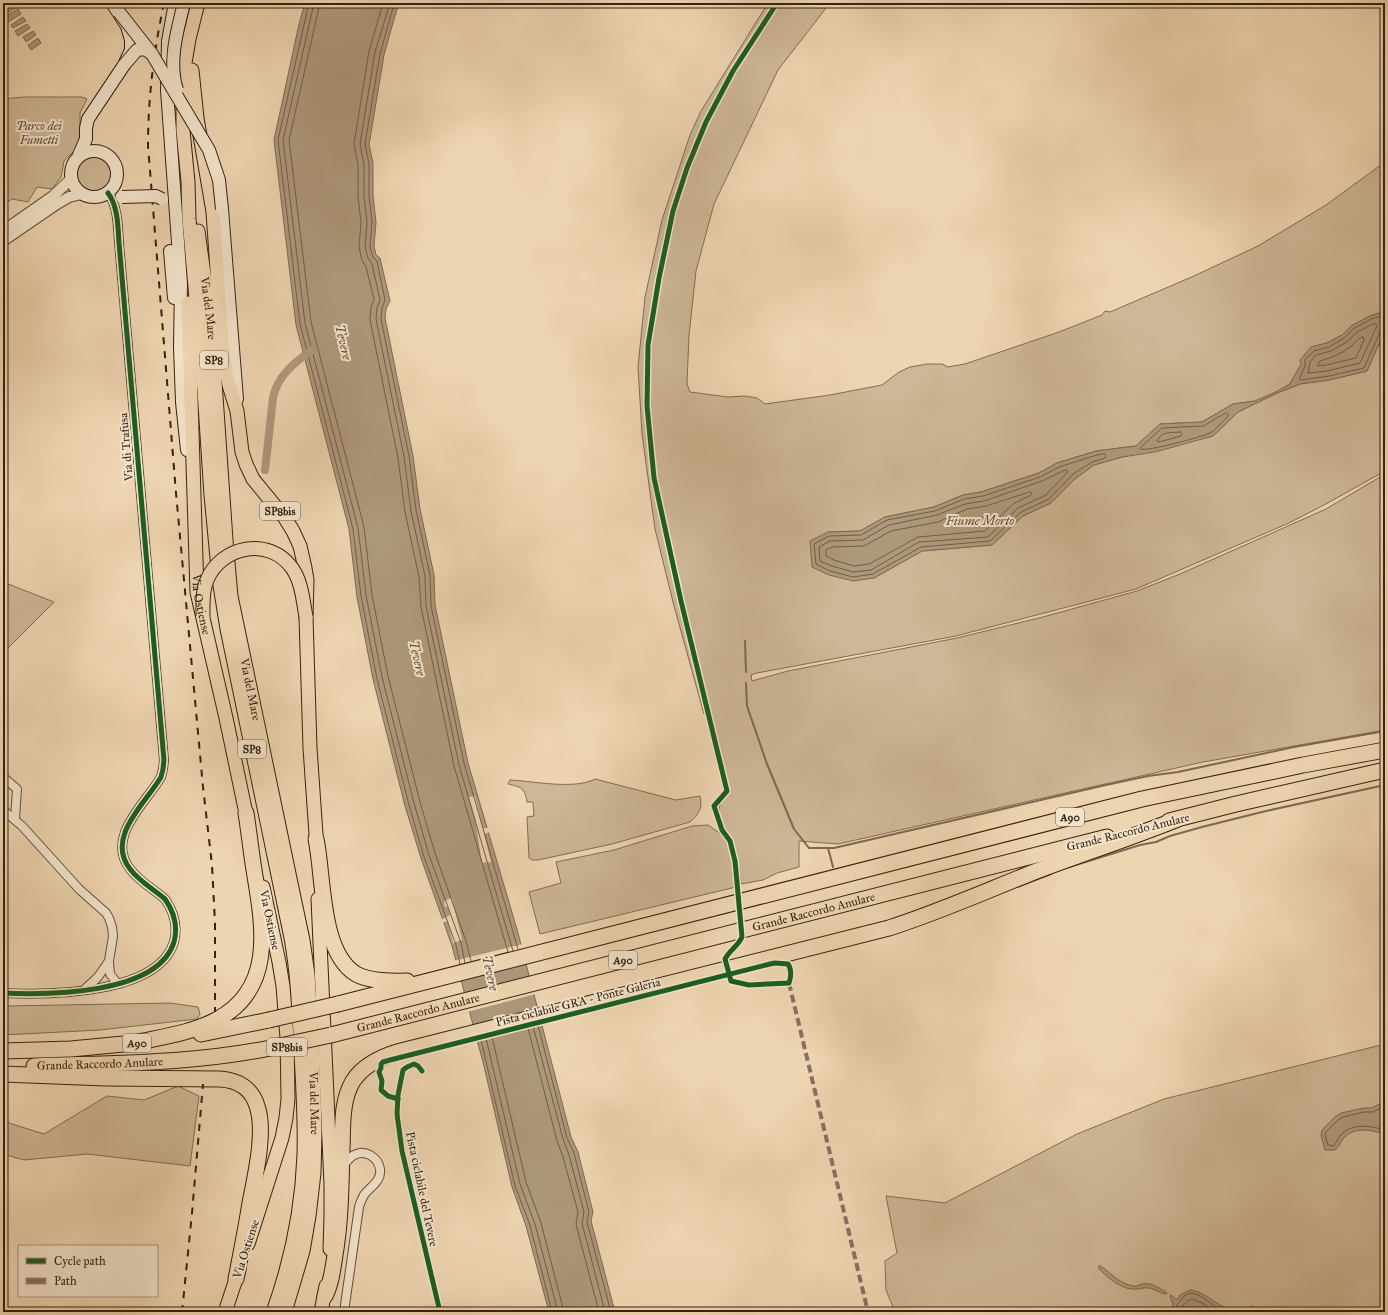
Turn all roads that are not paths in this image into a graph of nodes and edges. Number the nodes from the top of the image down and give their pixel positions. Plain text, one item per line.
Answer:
1 (175, 3) edge
2 (184, 3) edge
3 (198, 3) edge
4 (115, 8) edge
5 (194, 17) junction
6 (152, 54) junction
7 (124, 65) junction
8 (185, 110) junction
9 (79, 155) junction
10 (71, 179) junction
11 (188, 182) junction
12 (109, 192) junction
13 (82, 194) junction
14 (189, 219) junction
15 (3, 231) edge
16 (3, 241) edge
17 (180, 348) junction
18 (237, 410) junction
19 (195, 526) junction
20 (203, 616) junction
21 (306, 618) junction
22 (1385, 750) edge
23 (1385, 770) edge
24 (3, 777) edge
25 (3, 810) edge
26 (246, 813) junction
27 (15, 819) junction
28 (1178, 819) junction
29 (316, 839) junction
30 (108, 961) junction
31 (443, 977) junction
32 (118, 984) junction
33 (84, 990) junction
34 (3, 993) edge
35 (134, 1043) junction
36 (3, 1051) edge
37 (3, 1068) edge
38 (3, 1074) edge
39 (342, 1167) junction
40 (236, 1278) junction
41 (325, 1296) junction
42 (224, 1312) edge
43 (273, 1312) edge
44 (285, 1312) edge
45 (321, 1312) edge
46 (344, 1312) edge

1 - 17 main road, SP8bis
2 - 8 main road, SP8bis, bridge
3 - 5 main road, Via del Mare / SP8
4 - 6 main road, bridge
4 - 7 main road, bridge
5 - 11 main road, Via del Mare / SP8
5 - 18 main road
6 - 7 main road, bridge
6 - 8 main road, bridge
7 - 9 main road
8 - 18 main road, SP8bis, bridge
9 - 10 main road
9 - 12 main road
10 - 13 main road
10 - 15 street
11 - 14 main road, Via del Mare / SP8
11 - 44 main road, Via del Mare / SP8
12 - 13 main road
12 - 17 main road, bridge
12 - 32 street, Via di Trafusa
13 - 16 street
14 - 19 main road, Via Ostiense
14 - 43 main road, Via del Mare / SP8
17 - 19 main road, SP8bis
18 - 21 main road, SP8bis, bridge
19 - 20 main road, Via Ostiense / SP8bis, bridge
20 - 21 main road, bridge
20 - 26 main road, Via Ostiense / SP8bis
21 - 29 main road, SP8bis
22 - 31 highway, Grande Raccordo Anulare / A90
23 - 28 highway, Grande Raccordo Anulare / A90
24 - 27 street
25 - 27 street
26 - 35 highway
26 - 40 main road, Via Ostiense / SP8bis
27 - 30 street
28 - 37 highway, Grande Raccordo Anulare / A90, bridge
28 - 39 highway
29 - 31 highway
29 - 41 main road, SP8bis
30 - 32 street
30 - 33 street
31 - 35 highway, Grande Raccordo Anulare / A90, bridge
32 - 33 street, Via di Trafusa
33 - 34 street, Via di Trafusa
35 - 36 highway, Grande Raccordo Anulare / A90
38 - 40 highway
39 - 41 highway
39 - 46 street
40 - 42 main road, Via Ostiense / SP8bis
41 - 45 main road, SP8bis

